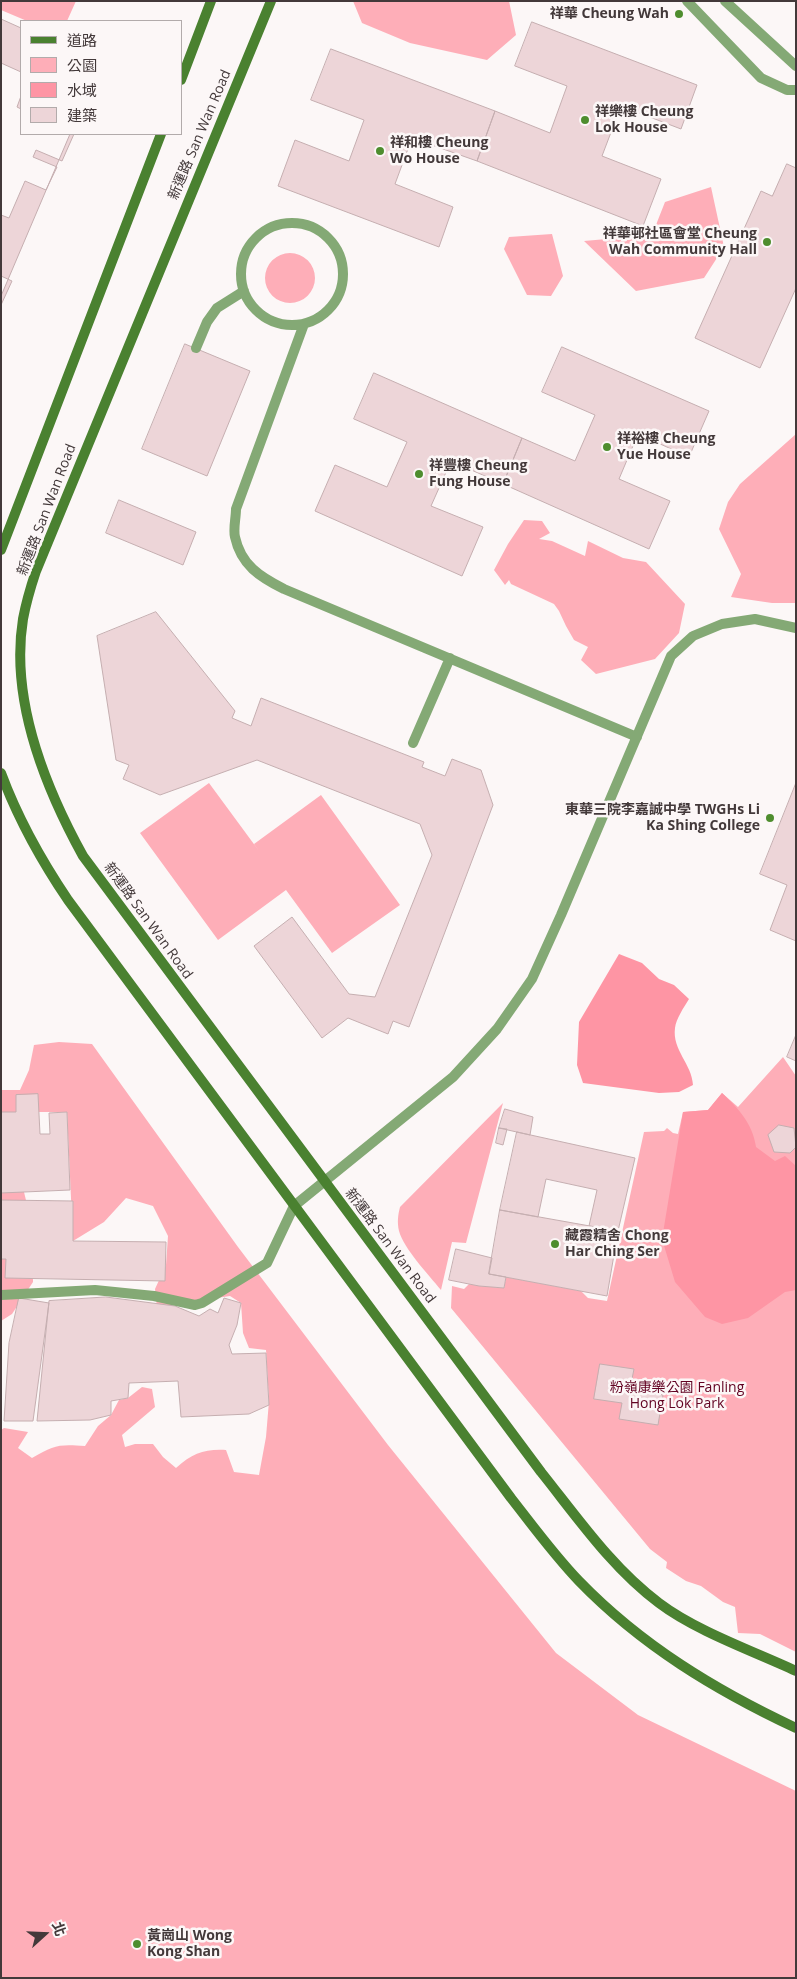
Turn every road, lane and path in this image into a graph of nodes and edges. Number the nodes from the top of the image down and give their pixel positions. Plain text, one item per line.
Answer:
1 (211, 1) edge
2 (271, 1) edge
3 (687, 1) edge
4 (725, 1) edge
5 (796, 66) edge
6 (182, 77) edge
7 (796, 90) edge
8 (161, 135) edge
9 (244, 290) junction
10 (304, 324) junction
11 (196, 348) dead end
12 (1, 550) edge
13 (796, 628) edge
14 (450, 658) junction
15 (637, 737) junction
16 (412, 743) dead end
17 (1, 774) edge
18 (325, 1182) junction
19 (294, 1206) junction
20 (1, 1294) edge
21 (796, 1671) edge
22 (796, 1728) edge

1 - 6 street
2 - 18 street, 新運路 San Wan Road
3 - 7 lane
4 - 5 lane
8 - 12 street, 新運路 San Wan Road
9 - 10 lane
9 - 10 lane
9 - 11 lane
10 - 14 lane
13 - 15 lane
14 - 15 lane
14 - 16 lane
15 - 18 lane
17 - 19 street
18 - 19 lane
18 - 21 street, 新運路 San Wan Road
19 - 20 lane
19 - 22 street

